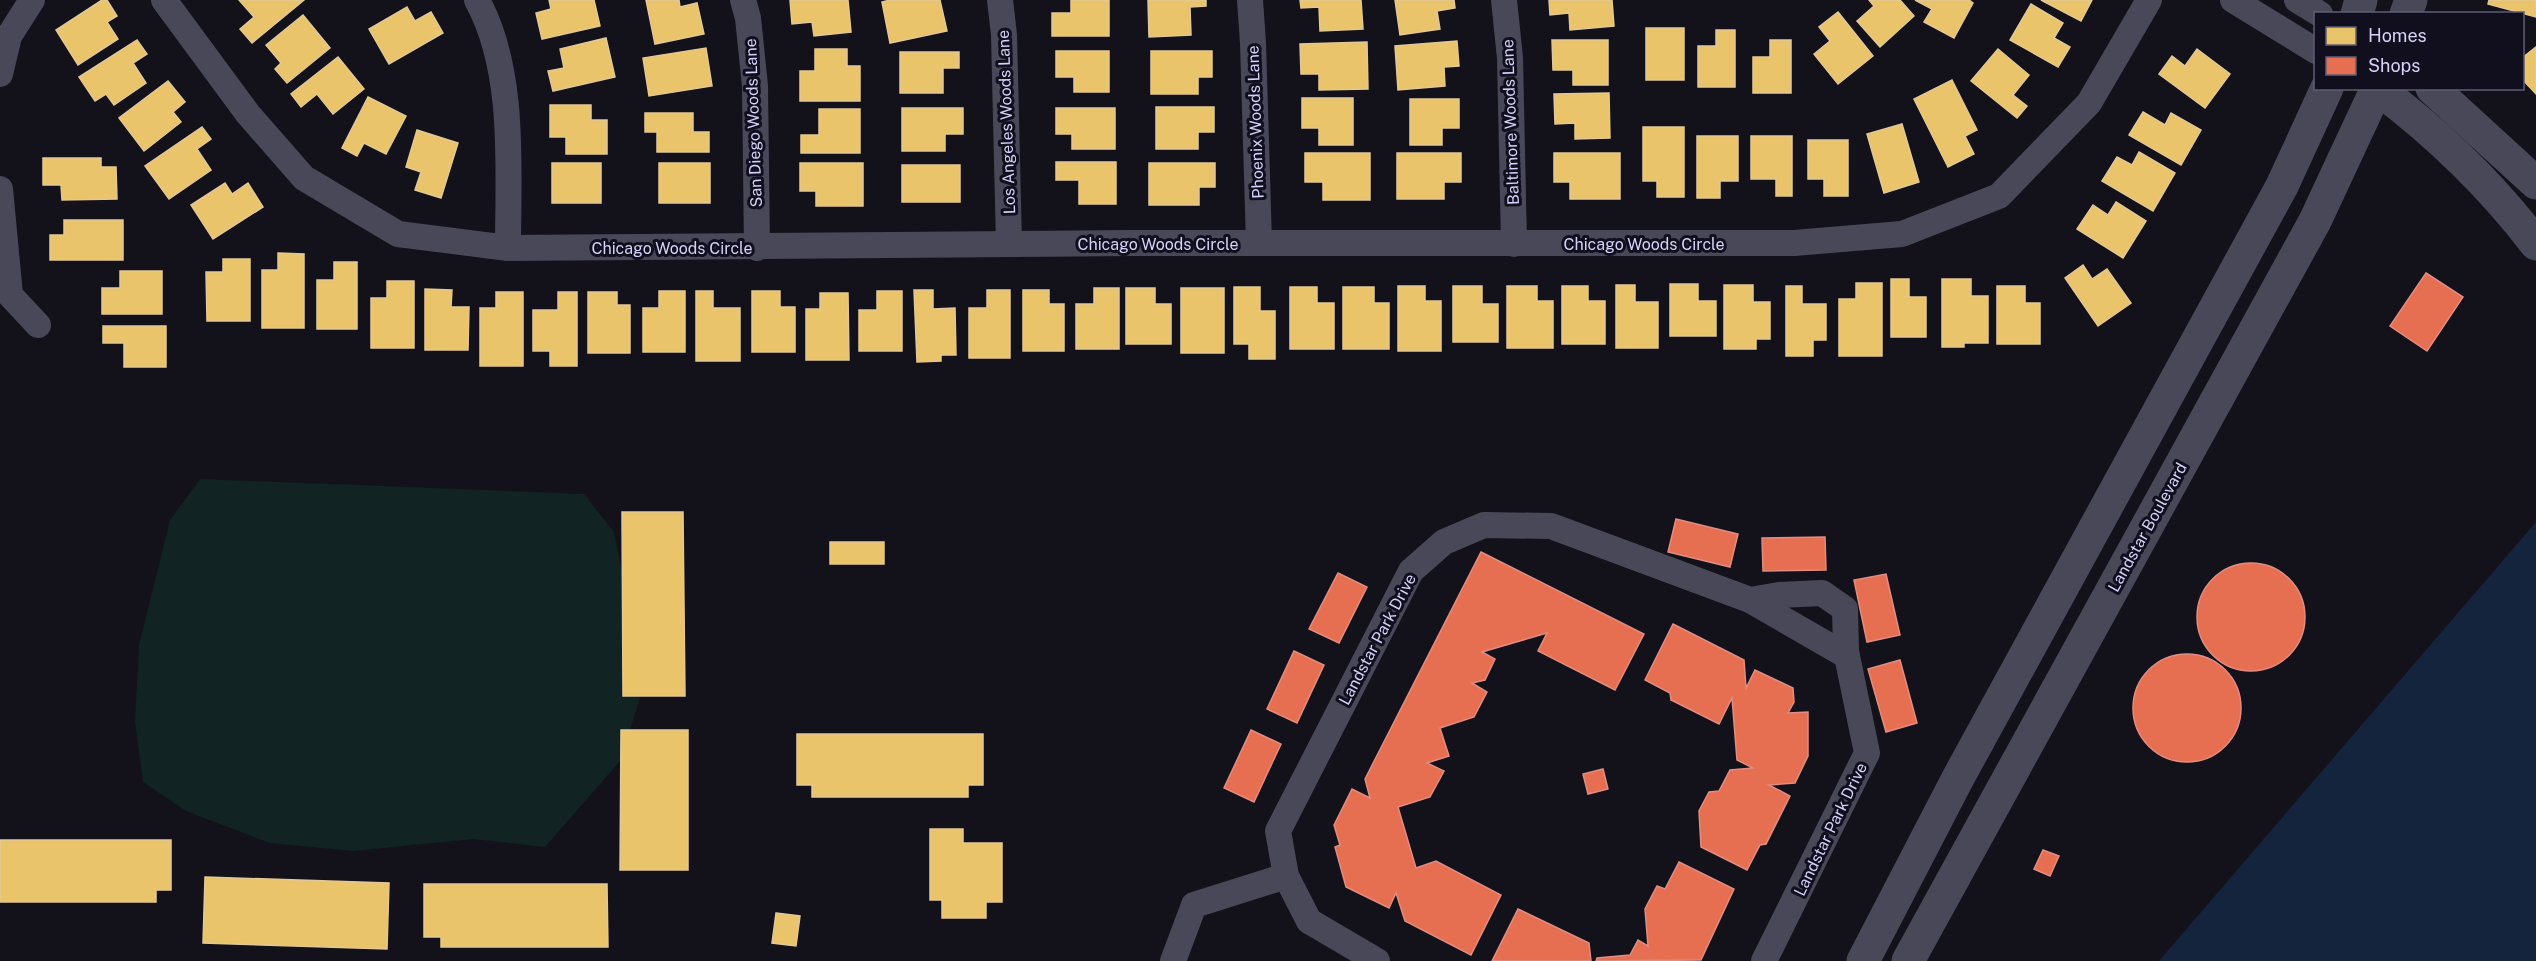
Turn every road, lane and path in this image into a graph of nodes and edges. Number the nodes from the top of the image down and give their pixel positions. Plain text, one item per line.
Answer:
1 (32, 0) edge
2 (164, 0) edge
3 (477, 0) edge
4 (743, 0) edge
5 (1000, 0) edge
6 (1250, 0) edge
7 (1504, 0) edge
8 (2149, 0) edge
9 (2233, 0) edge
10 (2297, 0) edge
11 (2317, 12) edge
12 (2314, 50) edge
13 (0, 74) edge
14 (2326, 90) edge
15 (2377, 90) edge
16 (2378, 90) edge
17 (2434, 90) edge
18 (2536, 183) edge
19 (0, 189) edge
20 (1259, 243) junction
21 (1009, 244) junction
22 (1514, 244) junction
23 (2536, 244) edge
24 (508, 248) junction
25 (757, 248) junction
26 (38, 325) dead end
27 (1750, 600) junction
28 (1847, 656) junction
29 (1286, 876) junction
30 (1173, 961) edge
31 (1377, 961) edge
32 (1764, 961) edge
33 (1863, 961) edge
34 (1908, 961) edge

1 - 13 street
2 - 24 street, Chicago Woods Circle
3 - 24 street
4 - 25 street, San Diego Woods Lane
5 - 21 street, Los Angeles Woods Lane
6 - 20 street, Phoenix Woods Lane
7 - 22 street, Baltimore Woods Lane
8 - 22 street, Chicago Woods Circle
9 - 12 street
10 - 11 street
14 - 33 street
15 - 34 street, Landstar Boulevard
16 - 23 street
17 - 18 street
19 - 26 street
20 - 21 street, Chicago Woods Circle
20 - 22 street, Chicago Woods Circle
21 - 25 street, Chicago Woods Circle
24 - 25 street, Chicago Woods Circle
27 - 28 street, Landstar Park Drive
27 - 28 street, Landstar Park Drive
27 - 29 street, Landstar Park Drive
28 - 32 street, Landstar Park Drive
29 - 30 street
29 - 31 street, Landstar Park Drive

